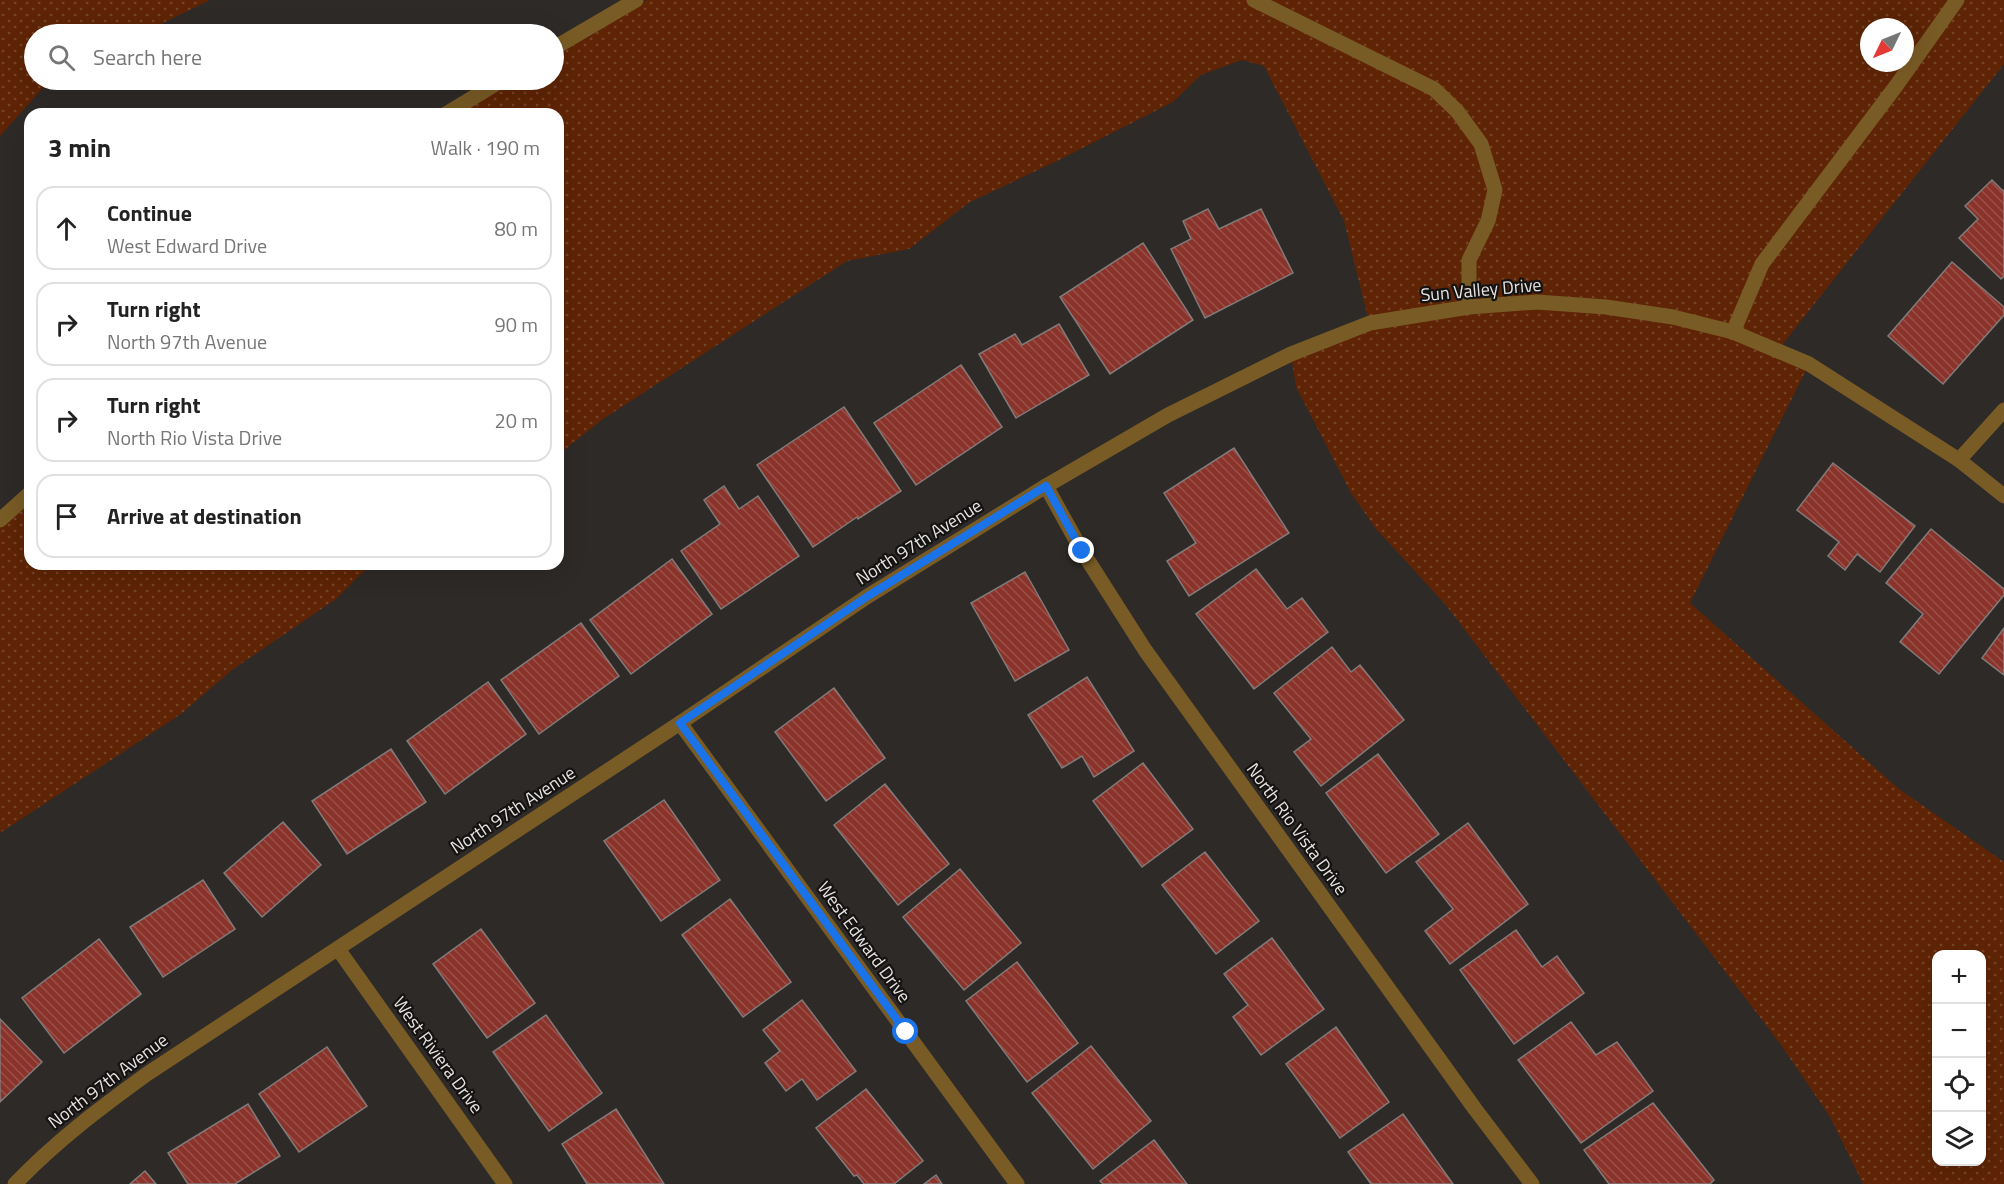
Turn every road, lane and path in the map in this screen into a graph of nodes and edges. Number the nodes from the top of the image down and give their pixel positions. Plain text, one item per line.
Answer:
1 (636, 0) edge
2 (1254, 0) edge
3 (1956, 0) edge
4 (564, 42) edge
5 (486, 90) edge
6 (456, 108) edge
7 (1469, 308) junction
8 (1733, 332) junction
9 (2004, 410) edge
10 (1959, 460) junction
11 (1046, 486) junction
12 (2004, 496) edge
13 (24, 498) edge
14 (0, 520) edge
15 (680, 723) junction
16 (338, 949) junction
17 (15, 1184) edge
18 (505, 1184) edge
19 (1017, 1184) edge
20 (1532, 1184) edge

1 - 4 street
2 - 7 street
3 - 8 street
5 - 6 street
7 - 8 street, Sun Valley Drive
7 - 11 street, Sun Valley Drive
8 - 10 street, Sun Valley Drive
9 - 10 street
10 - 12 street, Sun Valley Drive
11 - 15 street, North 97th Avenue
11 - 20 street, North Rio Vista Drive
13 - 14 street
15 - 16 street, North 97th Avenue
15 - 19 street, West Edward Drive
16 - 17 street, North 97th Avenue
16 - 18 street, West Riviera Drive

